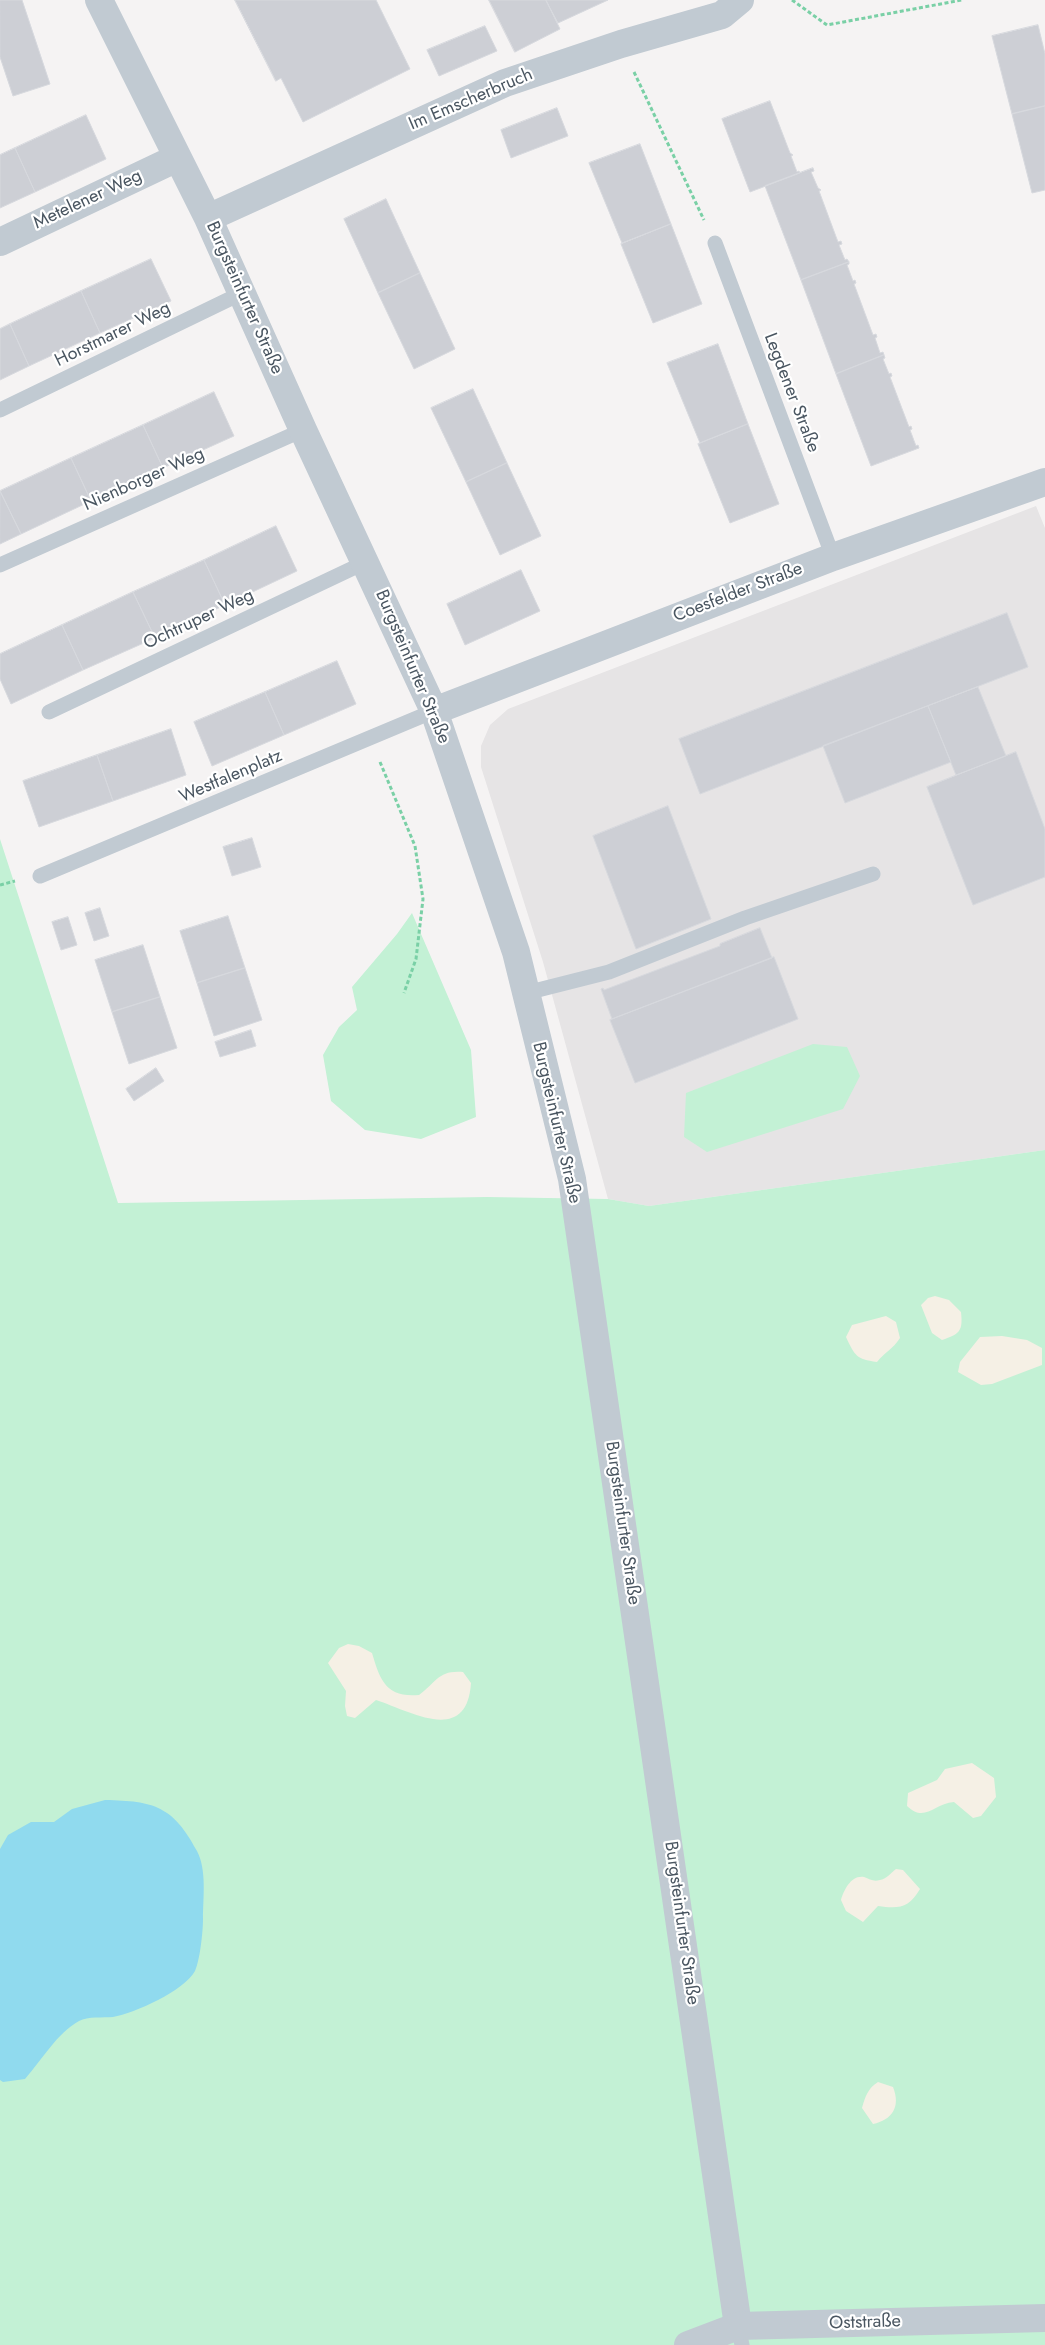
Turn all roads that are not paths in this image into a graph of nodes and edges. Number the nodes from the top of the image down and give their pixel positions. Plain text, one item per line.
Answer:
1 (99, 0) edge
2 (740, 0) edge
3 (176, 158) junction
4 (208, 218) junction
5 (0, 242) edge
6 (715, 243) road end
7 (242, 292) junction
8 (0, 410) edge
9 (303, 430) junction
10 (1045, 482) edge
11 (833, 557) junction
12 (366, 562) junction
13 (0, 565) edge
14 (434, 711) junction
15 (49, 712) dead end
16 (872, 874) dead end
17 (40, 876) dead end
18 (526, 993) junction
19 (1045, 2318) edge
20 (740, 2336) edge
21 (688, 2345) edge

1 - 3 street, Burgsteinfurter Straße
2 - 4 street, Im Emscherbruch
3 - 4 street, Burgsteinfurter Straße
3 - 5 street, Metelener Weg
4 - 7 street, Burgsteinfurter Straße
6 - 11 lane, Legdener Straße
7 - 8 lane, Horstmarer Weg
7 - 9 street, Burgsteinfurter Straße
9 - 12 street, Burgsteinfurter Straße
9 - 13 lane, Nienborger Weg
10 - 11 street, Coesfelder Straße
11 - 14 street, Coesfelder Straße
12 - 14 street, Burgsteinfurter Straße
12 - 15 lane, Ochtruper Weg
14 - 17 lane, Westfalenplatz
14 - 18 street, Burgsteinfurter Straße
16 - 18 lane
18 - 20 street, Burgsteinfurter Straße
19 - 20 street, Oststraße
20 - 21 street, Oststraße

